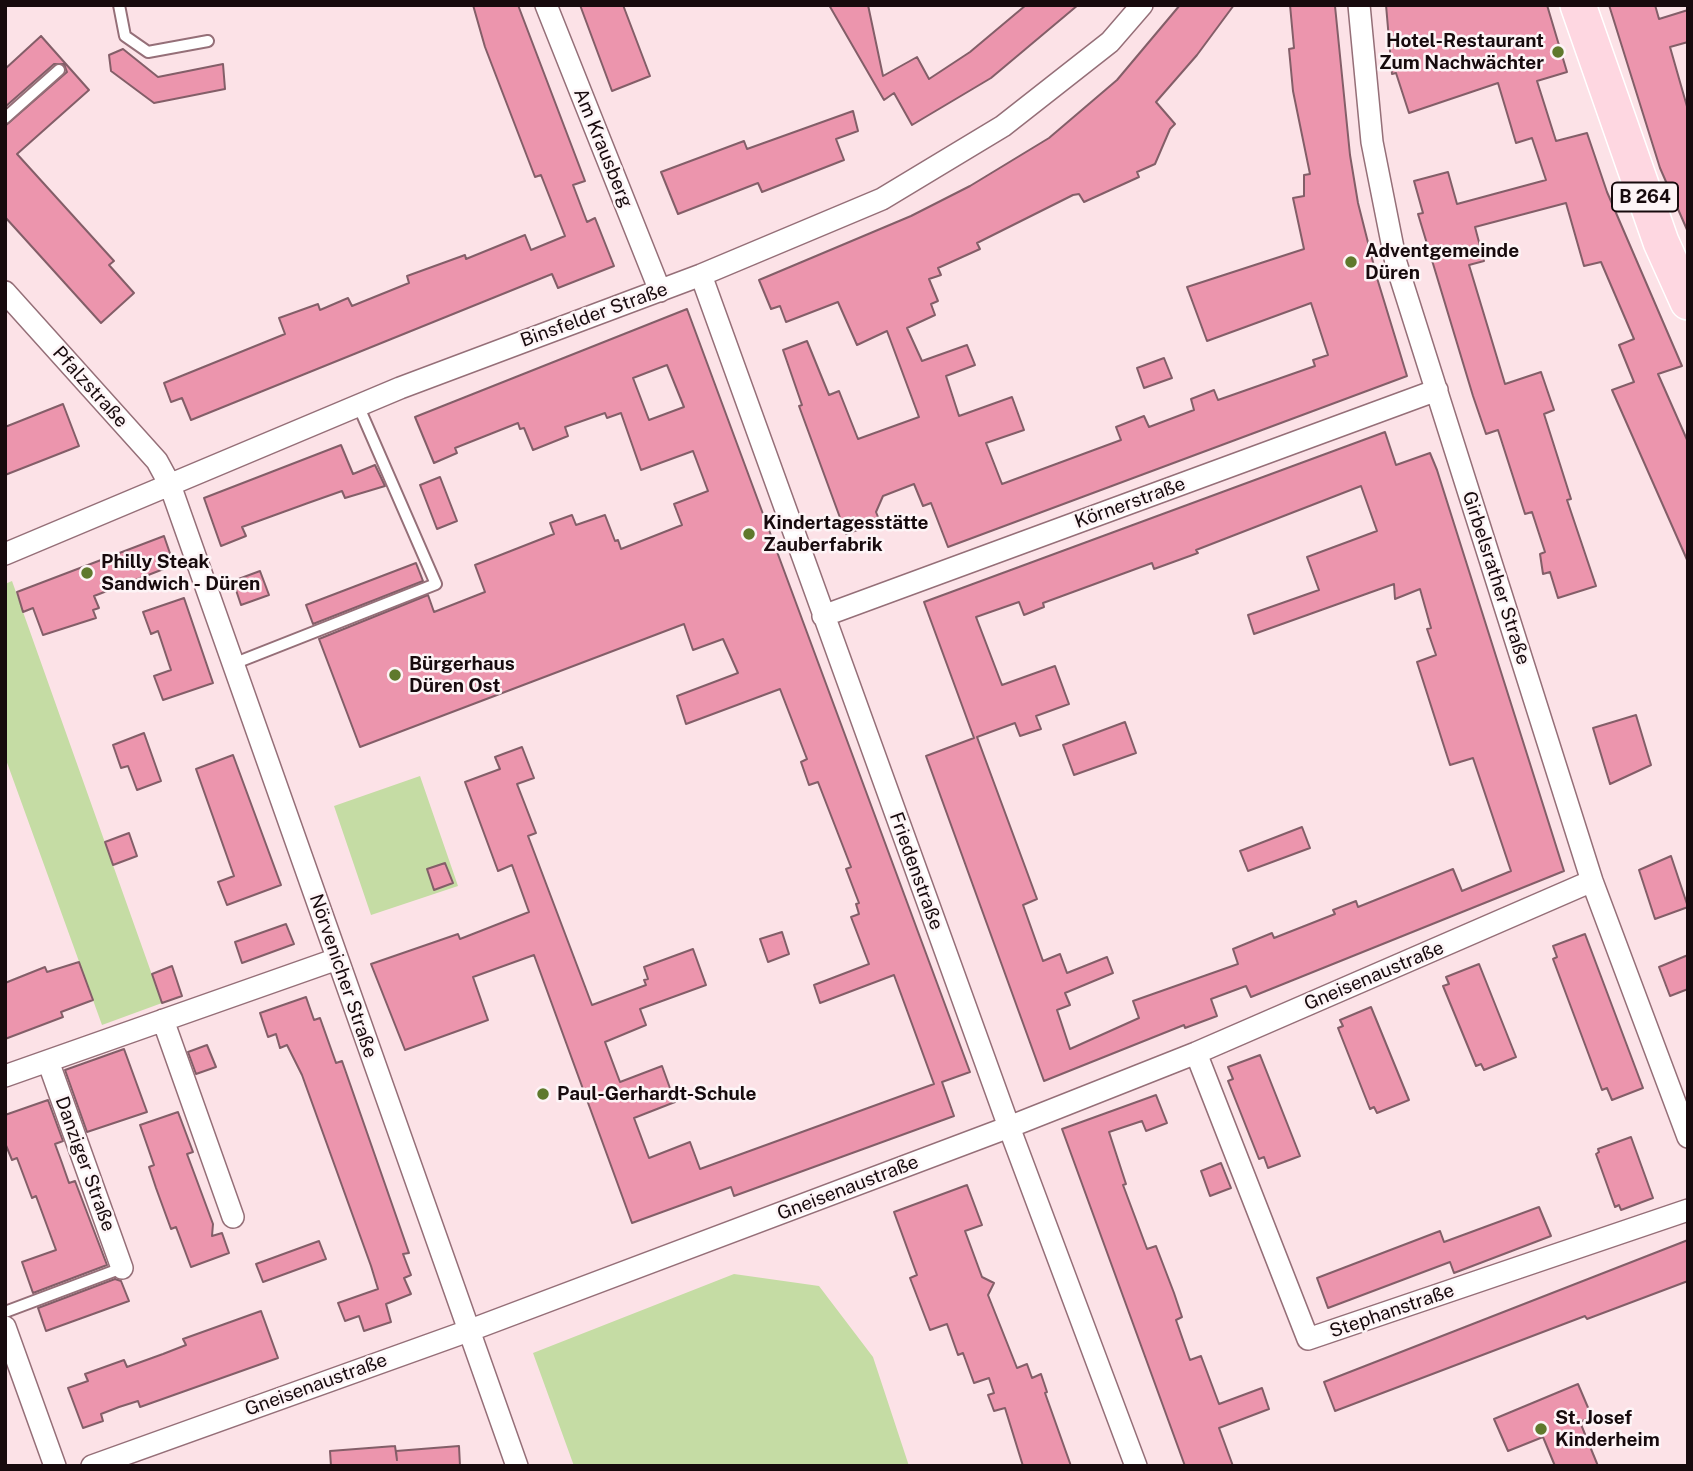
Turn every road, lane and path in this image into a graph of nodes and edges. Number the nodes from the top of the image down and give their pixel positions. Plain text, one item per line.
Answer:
1 (119, 5) edge
2 (547, 5) edge
3 (1142, 5) edge
4 (1359, 5) edge
5 (1578, 5) edge
6 (208, 40) dead end
7 (59, 70) dead end
8 (5, 118) edge
9 (701, 275) junction
10 (660, 291) junction
11 (5, 292) edge
12 (1687, 297) edge
13 (1437, 390) junction
14 (358, 405) junction
15 (170, 485) junction
16 (5, 554) edge
17 (823, 616) junction
18 (233, 664) junction
19 (1592, 881) junction
20 (337, 959) junction
21 (163, 1020) junction
22 (1196, 1053) junction
23 (48, 1061) junction
24 (5, 1076) edge
25 (1009, 1127) junction
26 (1688, 1137) edge
27 (1688, 1210) edge
28 (233, 1217) dead end
29 (122, 1268) joint
30 (5, 1312) edge
31 (5, 1327) edge
32 (468, 1332) junction
33 (55, 1466) edge
34 (92, 1466) edge
35 (517, 1466) edge
36 (1136, 1466) edge

1 - 6 lane
2 - 10 street, Am Krausberg
3 - 9 street, Binsfelder Straße
4 - 13 street, Girbelsrather Straße
5 - 12 main road, B 264
7 - 8 lane
9 - 10 street, Binsfelder Straße
9 - 17 street, Friedenstraße
10 - 14 street, Binsfelder Straße
11 - 15 street, Pfalzstraße
13 - 17 street, Körnerstraße
13 - 19 street, Girbelsrather Straße
14 - 15 street, Binsfelder Straße
14 - 18 lane
15 - 16 street, Binsfelder Straße
15 - 18 street, Nörvenicher Straße
17 - 25 street, Friedenstraße
18 - 20 street, Nörvenicher Straße
19 - 22 street, Gneisenaustraße
19 - 26 street, Girbelsrather Straße
20 - 21 street
20 - 32 street, Nörvenicher Straße
21 - 23 street
21 - 28 street
22 - 25 street, Gneisenaustraße
22 - 27 street, Stephanstraße
23 - 24 street
23 - 29 street, Danziger Straße
25 - 32 street, Gneisenaustraße
25 - 36 street, Friedenstraße
29 - 30 lane
31 - 33 street
32 - 34 street, Gneisenaustraße
32 - 35 street, Nörvenicher Straße

